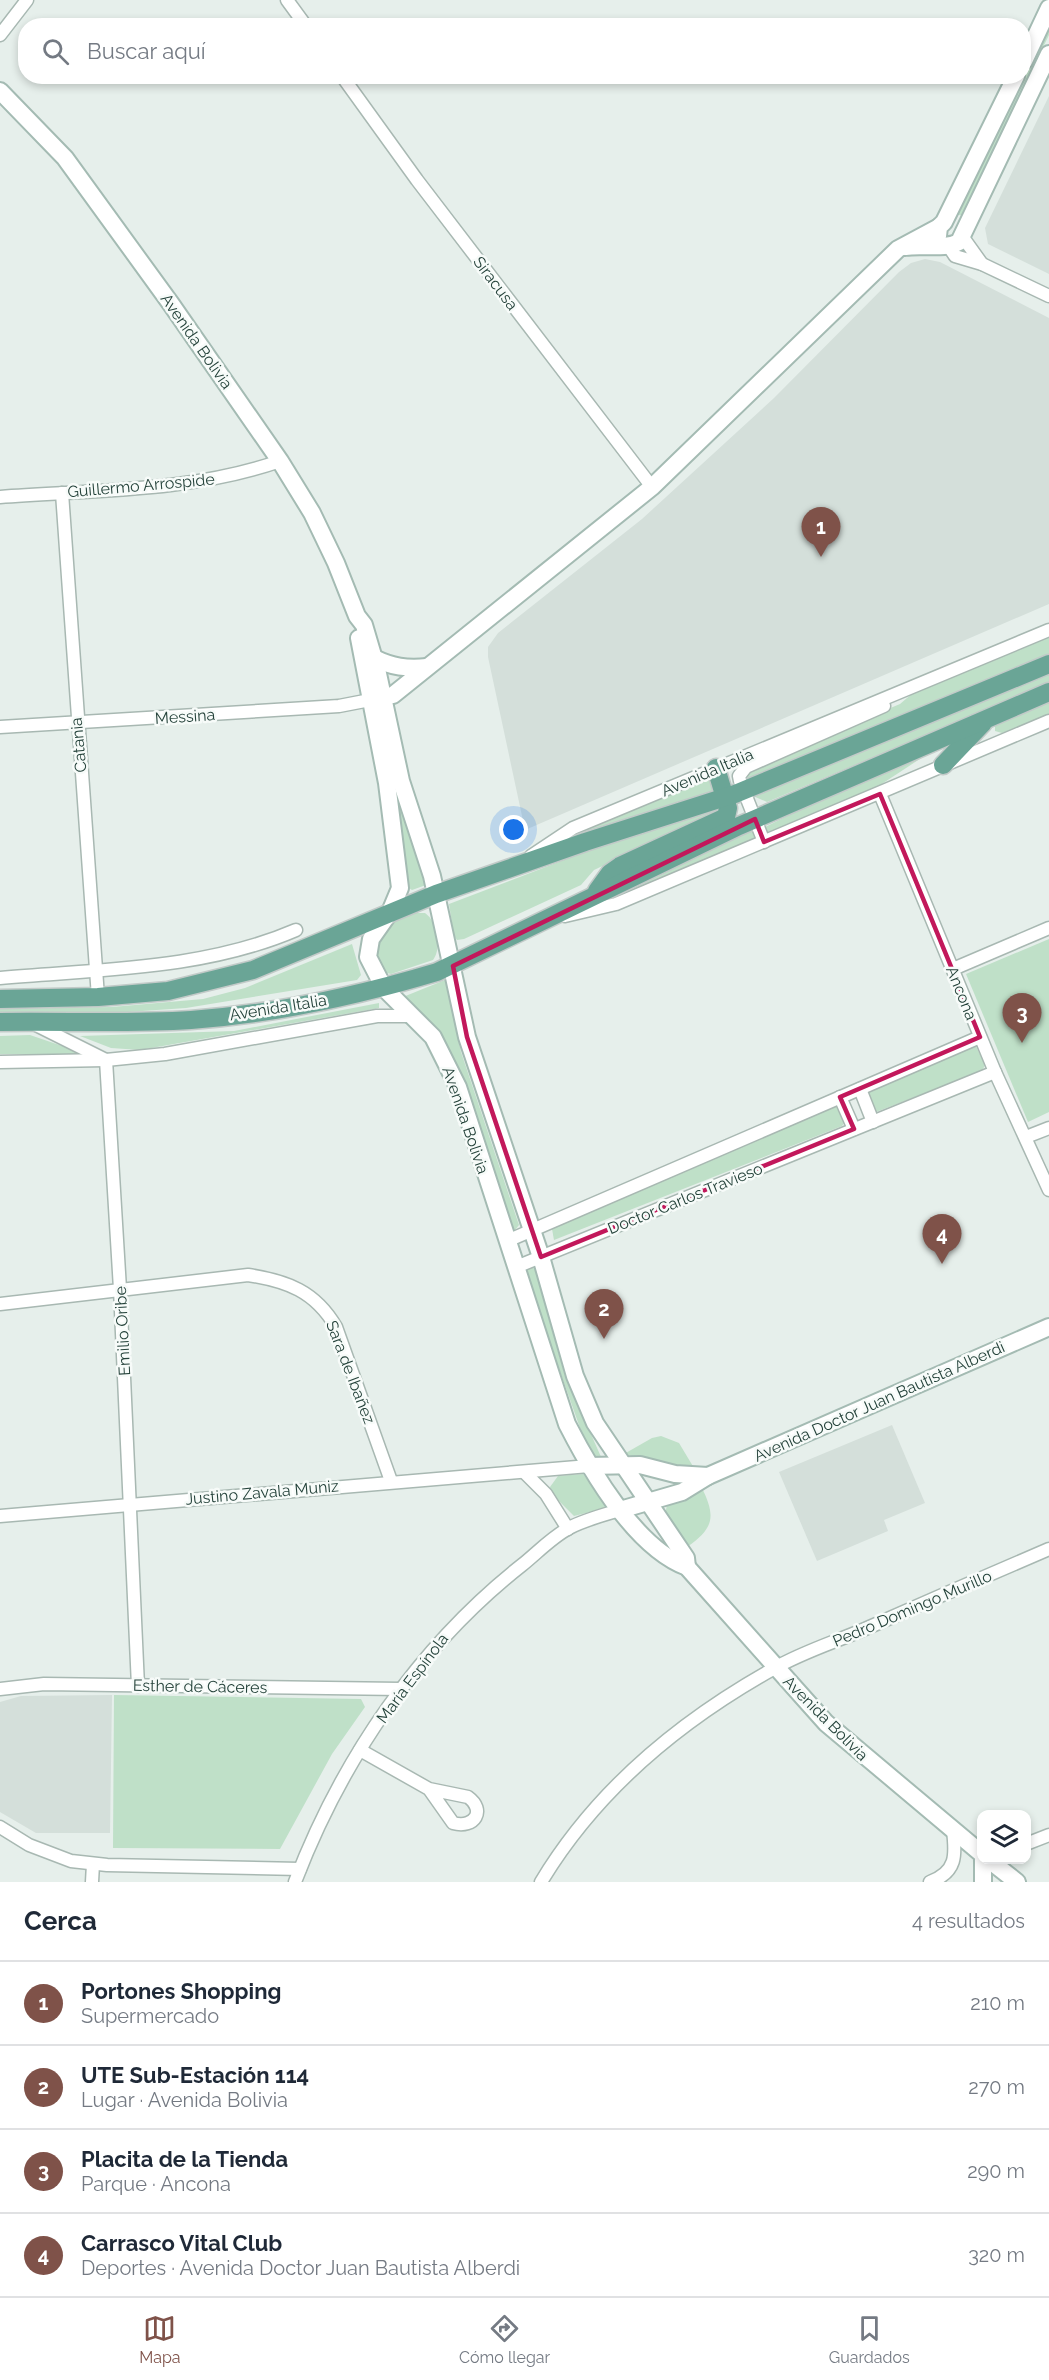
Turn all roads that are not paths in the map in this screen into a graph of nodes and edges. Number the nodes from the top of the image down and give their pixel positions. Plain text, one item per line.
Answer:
1 (27, 0) edge
2 (287, 0) edge
3 (1049, 8) edge
4 (300, 18) edge
5 (0, 35) edge
6 (1031, 45) edge
7 (1049, 54) edge
8 (348, 84) edge
9 (1012, 84) edge
10 (0, 91) edge
11 (941, 224) junction
12 (951, 243) junction
13 (898, 249) junction
14 (982, 264) junction
15 (1049, 296) edge
16 (280, 461) junction
17 (652, 487) junction
18 (62, 493) junction
19 (0, 497) edge
20 (357, 616) junction
21 (1049, 630) edge
22 (374, 657) junction
23 (1049, 664) edge
24 (427, 667) junction
25 (906, 689) junction
26 (1049, 692) edge
27 (377, 699) junction
28 (988, 718) junction
29 (1049, 721) edge
30 (76, 723) junction
31 (0, 728) edge
32 (943, 765) junction
33 (716, 768) junction
34 (743, 790) junction
35 (880, 794) junction
36 (726, 797) junction
37 (755, 819) junction
38 (764, 842) junction
39 (515, 866) junction
40 (596, 893) junction
41 (436, 894) junction
42 (390, 912) junction
43 (541, 922) junction
44 (1049, 928) edge
45 (296, 930) dead end
46 (453, 966) junction
47 (97, 969) junction
48 (953, 969) junction
49 (0, 978) edge
50 (384, 988) junction
51 (98, 997) junction
52 (0, 999) edge
53 (411, 1016) junction
54 (0, 1022) edge
55 (30, 1022) junction
56 (980, 1037) junction
57 (106, 1060) junction
58 (0, 1062) edge
59 (995, 1072) junction
60 (860, 1089) junction
61 (840, 1097) junction
62 (873, 1122) junction
63 (1049, 1128) edge
64 (854, 1129) junction
65 (1026, 1137) junction
66 (1049, 1190) edge
67 (531, 1231) junction
68 (507, 1241) junction
69 (541, 1257) junction
70 (516, 1267) junction
71 (120, 1289) junction
72 (0, 1304) edge
73 (1049, 1327) edge
74 (621, 1465) junction
75 (589, 1466) junction
76 (524, 1472) junction
77 (708, 1476) junction
78 (391, 1481) junction
79 (648, 1500) junction
80 (130, 1503) junction
81 (620, 1510) junction
82 (0, 1516) edge
83 (568, 1529) junction
84 (1049, 1549) edge
85 (687, 1567) junction
86 (775, 1667) junction
87 (138, 1686) junction
88 (0, 1689) edge
89 (401, 1689) junction
90 (360, 1750) junction
91 (429, 1789) dead end
92 (0, 1827) edge
93 (952, 1830) junction
94 (1049, 1834) edge
95 (1031, 1842) edge
96 (977, 1851) edge
97 (93, 1864) junction
98 (983, 1864) edge
99 (994, 1864) edge
100 (300, 1869) junction
101 (92, 1882) edge
102 (296, 1882) edge
103 (542, 1882) edge
104 (930, 1882) edge
105 (983, 1882) edge
106 (1016, 1882) edge

1 - 5 street
2 - 4 street
3 - 6 street
7 - 12 street
8 - 17 street, Siracusa
9 - 11 street
10 - 16 street, Avenida Bolivia
11 - 12 street
11 - 13 street
12 - 13 street
12 - 14 street
12 - 14 street
13 - 17 street
14 - 15 street
16 - 18 street, Guillermo Arrospide
16 - 20 street, Avenida Bolivia
17 - 24 street
18 - 19 street, Guillermo Arrospide
18 - 30 street, Catania
20 - 22 street, Avenida Bolivia
20 - 27 street, Avenida Bolivia
21 - 25 street, Avenida Italia
22 - 24 street
22 - 27 street, Avenida Bolivia
23 - 34 main road, Avenida Italia
24 - 27 street
25 - 33 street, Avenida Italia
25 - 34 street, Avenida Italia
26 - 28 main road, Avenida Italia
27 - 30 street, Messina
27 - 41 street, Avenida Bolivia
27 - 42 street, Avenida Bolivia
28 - 32 main road
28 - 37 main road, Avenida Italia
29 - 32 street, Avenida Italia
30 - 31 street, Messina
30 - 47 street, Catania
32 - 35 street, Avenida Italia
33 - 36 main road
33 - 39 street, Avenida Italia
34 - 36 main road, Avenida Italia
34 - 37 street, Avenida Italia
35 - 38 street, Avenida Italia
35 - 48 street, Ancona
36 - 39 main road, Avenida Italia
36 - 40 main road
37 - 38 street, Avenida Italia
37 - 40 main road, Avenida Italia
38 - 43 street, Avenida Italia
39 - 41 main road, Avenida Italia
40 - 43 main road, Avenida Italia
41 - 42 main road, Avenida Italia
41 - 46 street, Avenida Bolivia
42 - 50 street, Avenida Bolivia
42 - 51 main road, Avenida Italia
43 - 46 main road, Avenida Italia
44 - 48 street
45 - 47 street
46 - 50 main road, Avenida Italia
46 - 67 street, Avenida Bolivia
47 - 49 street
47 - 51 street, Catania
48 - 56 street, Ancona
50 - 53 street, Avenida Bolivia
50 - 55 main road, Avenida Italia
51 - 52 main road, Avenida Italia
53 - 57 street, Avenida Italia
53 - 68 street, Avenida Bolivia
54 - 55 main road, Avenida Italia
55 - 57 street
56 - 59 street, Ancona
56 - 60 street, Doctor Carlos Travieso
57 - 58 street, Avenida Italia
57 - 71 street, Emilio Oribe
59 - 62 street, Doctor Carlos Travieso
59 - 65 street, Ancona
60 - 61 street, Doctor Carlos Travieso
60 - 62 street
61 - 64 street
61 - 67 street, Doctor Carlos Travieso
62 - 64 street, Doctor Carlos Travieso
63 - 65 street
64 - 69 street, Doctor Carlos Travieso
65 - 66 street, Ancona
67 - 68 street, Doctor Carlos Travieso
67 - 69 street, Avenida Bolivia
68 - 70 street, Avenida Bolivia
69 - 70 street, Doctor Carlos Travieso
69 - 74 street, Avenida Bolivia
70 - 75 street, Avenida Bolivia
71 - 72 street, Sara de Ibañez
71 - 78 street, Sara de Ibañez
71 - 80 street, Emilio Oribe
73 - 77 street, Avenida Doctor Juan Bautista Alberdi
74 - 75 street, Justino Zavala Muniz
74 - 77 street, Avenida Doctor Juan Bautista Alberdi
74 - 79 street, Avenida Bolivia
75 - 76 street, Justino Zavala Muniz
75 - 81 street, Avenida Bolivia
76 - 78 street, Justino Zavala Muniz
76 - 83 street
77 - 79 street, Avenida Doctor Juan Bautista Alberdi
78 - 80 street, Justino Zavala Muniz
79 - 81 street, Avenida Doctor Juan Bautista Alberdi
79 - 85 street, Avenida Bolivia
80 - 82 street, Justino Zavala Muniz
80 - 87 street, Emilio Oribe
81 - 83 street, María Espínola
81 - 85 street, Avenida Bolivia
83 - 89 street, María Espínola
84 - 86 street, Pedro Domingo Murillo
85 - 86 street, Avenida Bolivia
86 - 93 street, Avenida Bolivia
86 - 103 street, Pedro Domingo Murillo
87 - 88 street, Esther de Cáceres
87 - 89 street, Esther de Cáceres
89 - 90 street, María Espínola
90 - 91 street
90 - 100 street, María Espínola
92 - 97 street
93 - 96 street, Avenida Bolivia
93 - 104 street
94 - 95 street
97 - 100 street
97 - 101 street
98 - 105 street
99 - 106 street
100 - 102 street, María Espínola

